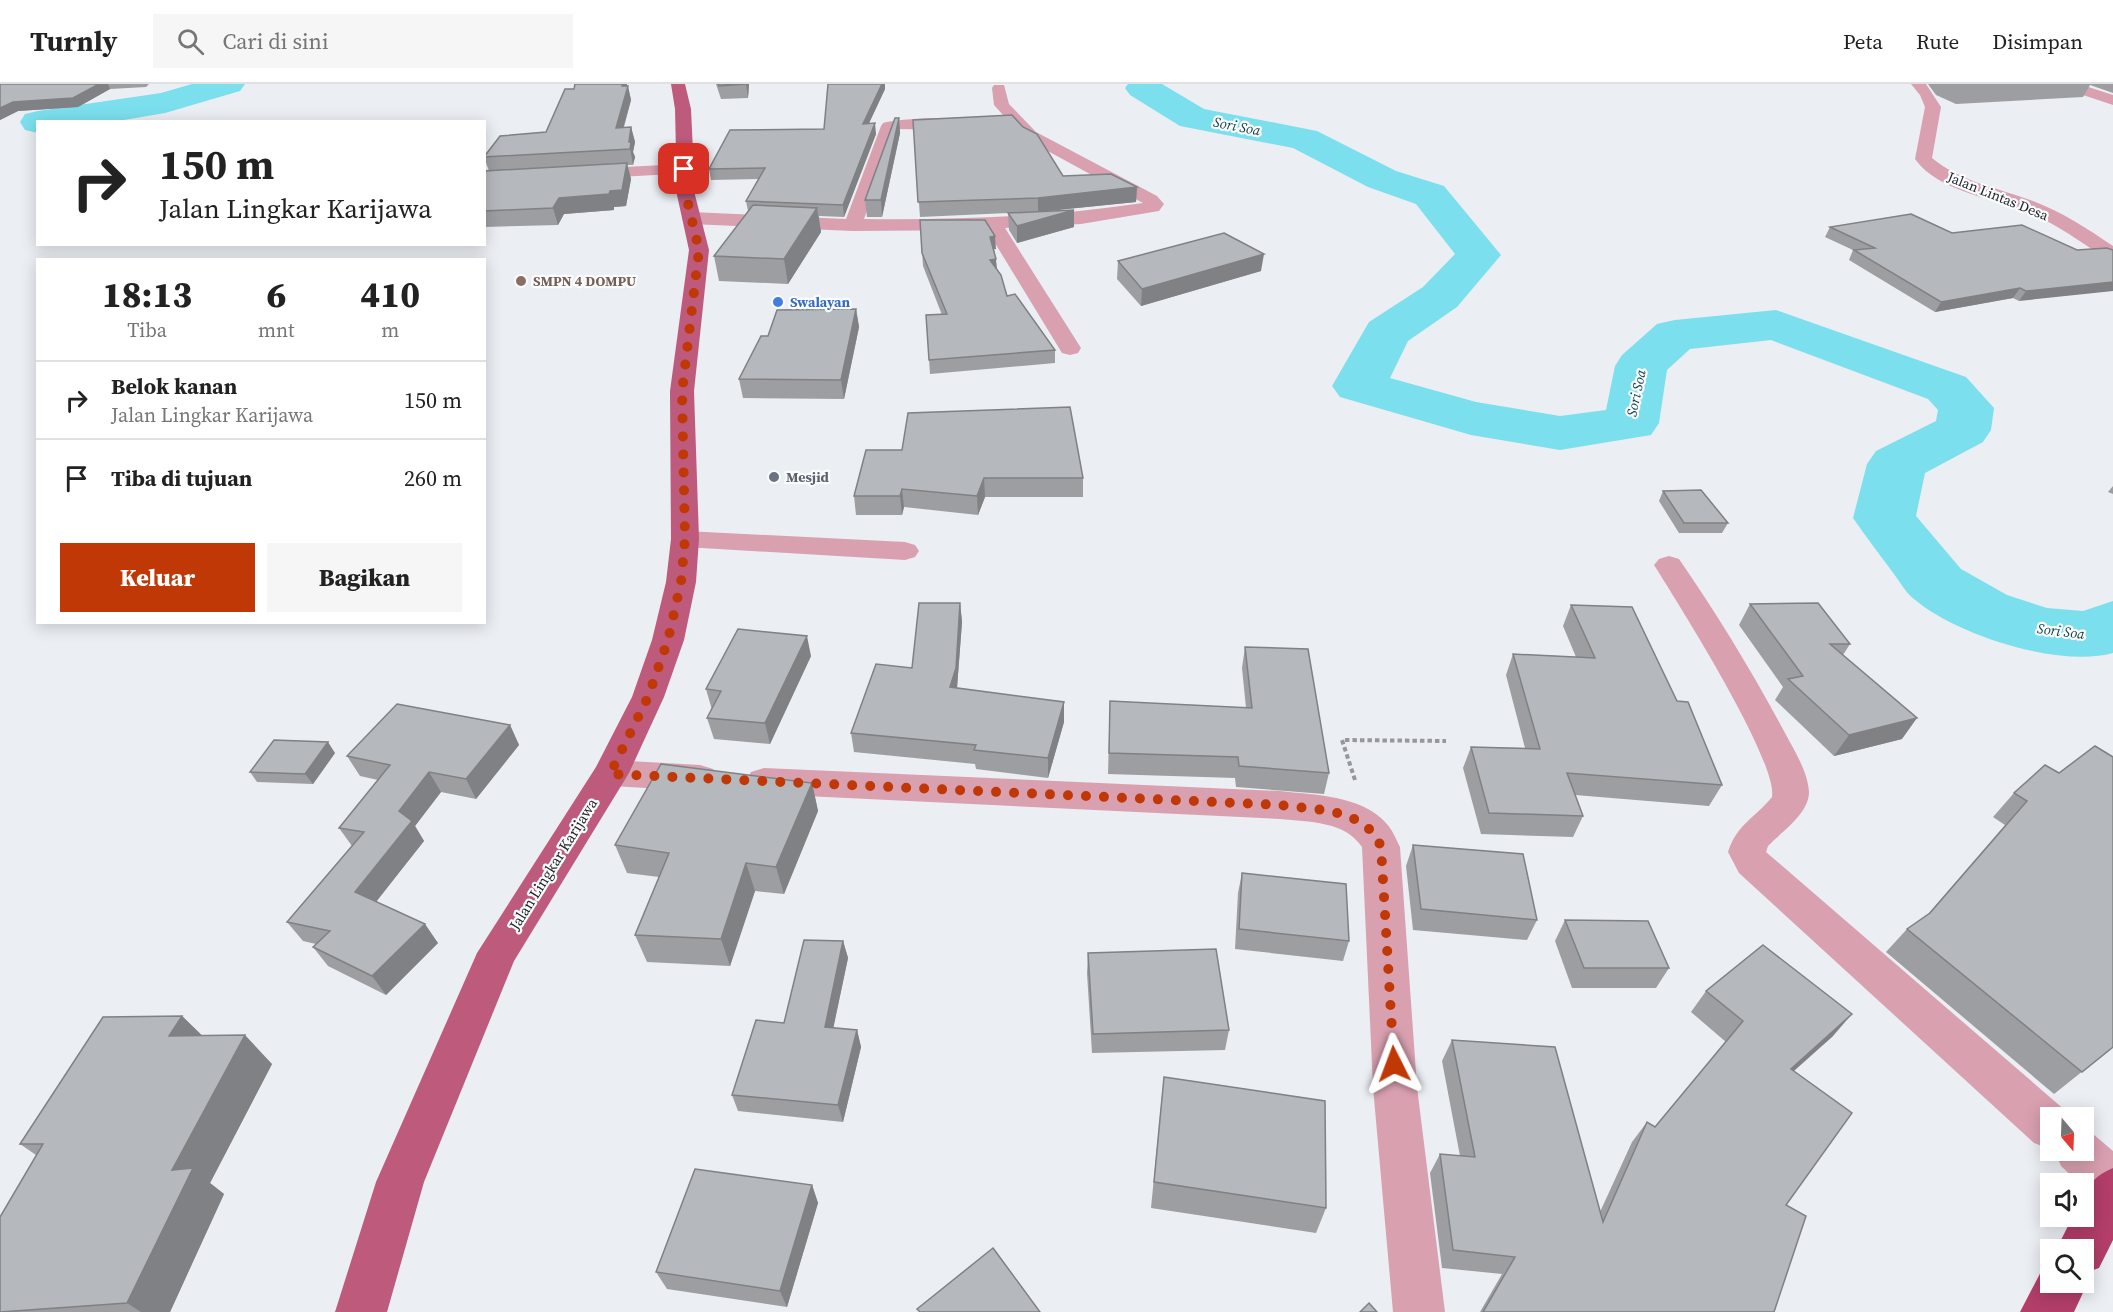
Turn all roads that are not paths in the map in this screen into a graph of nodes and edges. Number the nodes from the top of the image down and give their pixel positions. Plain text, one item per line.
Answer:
1 (678, 84) edge
2 (1918, 84) edge
3 (2064, 84) edge
4 (999, 88) dead end
5 (2113, 100) edge
6 (972, 124) edge
7 (684, 169) junction
8 (567, 175) edge
9 (691, 218) junction
10 (992, 223) junction
11 (853, 225) junction
12 (2113, 255) edge
13 (1070, 348) dead end
14 (685, 539) junction
15 (905, 551) dead end
16 (1669, 565) dead end
17 (610, 774) junction
18 (2040, 1118) edge
19 (2089, 1161) edge
20 (2113, 1182) edge
21 (2113, 1192) edge
22 (2087, 1239) edge
23 (2057, 1293) edge
24 (361, 1312) edge
25 (1419, 1312) edge
26 (2046, 1312) edge

1 - 7 main road, Jalan Lingkar Karijawa
2 - 12 street, Jalan Lintas Desa
3 - 5 street
4 - 10 street
6 - 11 street
7 - 8 street
7 - 9 main road, Jalan Lingkar Karijawa
9 - 11 street
9 - 14 main road, Jalan Lingkar Karijawa
10 - 11 street
10 - 13 street
14 - 15 street
14 - 17 main road, Jalan Lingkar Karijawa
16 - 18 street
17 - 24 main road, Jalan Lingkar Karijawa
17 - 25 street
19 - 20 street
21 - 22 highway
23 - 26 highway

